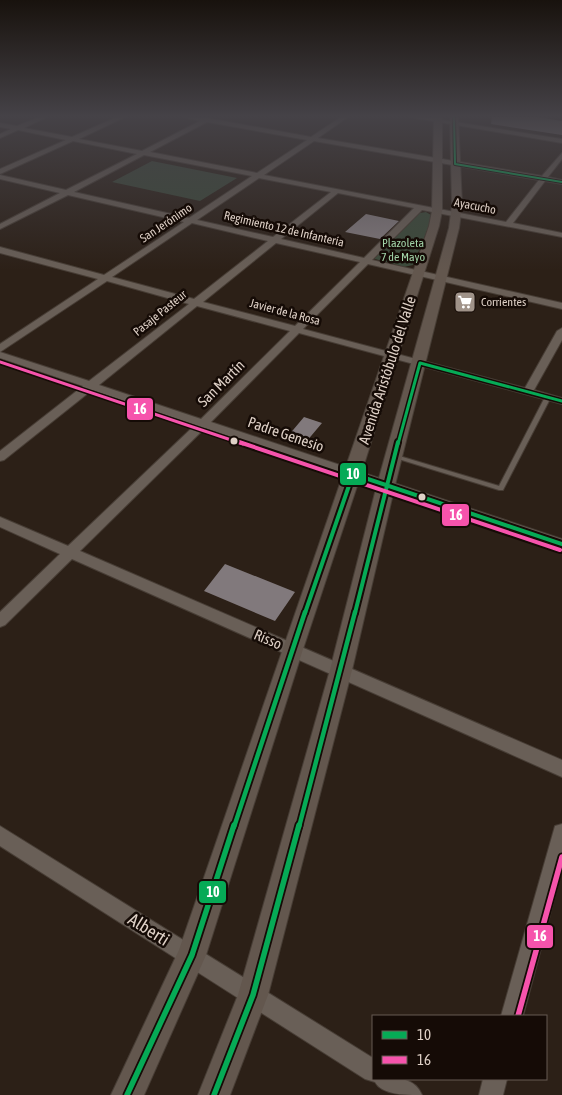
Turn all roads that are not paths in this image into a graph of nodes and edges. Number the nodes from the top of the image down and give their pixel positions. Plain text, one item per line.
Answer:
1 (113, 168) edge
2 (222, 168) edge
3 (268, 168) edge
4 (436, 168) edge
5 (455, 168) edge
6 (481, 168) edge
7 (552, 168) edge
8 (258, 175) junction
9 (0, 177) edge
10 (543, 178) junction
11 (562, 182) edge
12 (337, 191) junction
13 (66, 192) junction
14 (420, 207) junction
15 (437, 211) junction
16 (456, 214) junction
17 (192, 221) junction
18 (508, 224) junction
19 (0, 227) edge
20 (562, 235) edge
21 (275, 240) junction
22 (0, 250) edge
23 (366, 260) junction
24 (418, 273) junction
25 (106, 278) junction
26 (442, 278) junction
27 (194, 302) junction
28 (562, 306) edge
29 (297, 330) junction
30 (562, 331) edge
31 (0, 349) edge
32 (0, 355) edge
33 (391, 355) junction
34 (420, 363) junction
35 (90, 385) junction
36 (528, 392) junction
37 (548, 397) junction
38 (562, 401) edge
39 (203, 423) junction
40 (393, 456) junction
41 (0, 457) edge
42 (353, 474) junction
43 (386, 485) junction
44 (0, 522) edge
45 (562, 544) edge
46 (69, 553) junction
47 (0, 621) edge
48 (292, 649) junction
49 (341, 670) junction
50 (562, 769) edge
51 (562, 833) edge
52 (0, 835) edge
53 (192, 955) junction
54 (253, 994) junction
55 (512, 1015) edge
56 (372, 1070) edge
57 (387, 1080) edge
58 (495, 1080) edge
59 (127, 1095) edge
60 (214, 1095) edge
61 (410, 1095) edge
62 (491, 1095) edge

1 - 13 street
2 - 8 street, Ayacucho
3 - 8 street, San Jerónimo
4 - 15 main road, Avenida Aristóbulo del Valle
5 - 16 main road, Avenida Aristóbulo del Valle
6 - 10 street
7 - 10 street
8 - 12 street, Ayacucho
8 - 17 street, San Jerónimo
9 - 13 street, Regimiento 12 de Infantería
10 - 11 street
10 - 18 street
12 - 14 street, Ayacucho
12 - 21 street, Pasaje Pasteur
13 - 17 street, Regimiento 12 de Infantería
13 - 19 street
14 - 15 street, Ayacucho
14 - 23 street, San Martín
15 - 16 street, Ayacucho
15 - 24 main road, Avenida Aristóbulo del Valle
16 - 18 street, Ayacucho
16 - 26 main road, Avenida Aristóbulo del Valle
17 - 21 street, Regimiento 12 de Infantería
17 - 25 street, San Jerónimo
18 - 20 street, Ayacucho
21 - 23 street, Regimiento 12 de Infantería
21 - 27 street, Pasaje Pasteur
22 - 25 street, Javier de la Rosa
23 - 24 street, Regimiento 12 de Infantería
23 - 29 street, San Martín
24 - 26 street, Regimiento 12 de Infantería
24 - 33 main road, Avenida Aristóbulo del Valle
25 - 27 street, Javier de la Rosa
25 - 31 street, San Jerónimo
26 - 28 street, Regimiento 12 de Infantería
26 - 34 main road, Avenida Aristóbulo del Valle
27 - 29 street, Javier de la Rosa
27 - 35 street, Pasaje Pasteur
29 - 33 street, Javier de la Rosa
29 - 39 street, San Martín
30 - 36 street
32 - 35 street, Padre Genesio
33 - 34 street, Javier de la Rosa
33 - 42 main road, Avenida Aristóbulo del Valle
34 - 36 street, Javier de la Rosa
34 - 40 main road, Avenida Aristóbulo del Valle
35 - 39 street, Padre Genesio
35 - 41 street, Pasaje Pasteur
36 - 37 street, Javier de la Rosa
37 - 38 street, Javier de la Rosa
37 - 40 lane
39 - 42 street, Padre Genesio
39 - 46 street, San Martín
40 - 43 main road, Avenida Aristóbulo del Valle
42 - 43 street, Padre Genesio
42 - 48 main road, Avenida Aristóbulo del Valle
43 - 45 street, Padre Genesio
43 - 49 main road, Avenida Aristóbulo del Valle
44 - 46 street, Risso
46 - 47 street, San Martín
46 - 48 street, Risso
48 - 49 street, Risso
48 - 53 main road, Avenida Aristóbulo del Valle
49 - 50 street, Risso
49 - 54 main road, Avenida Aristóbulo del Valle
51 - 55 street
52 - 53 street, Alberti
53 - 54 street, Alberti
53 - 59 main road, Avenida Aristóbulo del Valle
54 - 56 street, Alberti
54 - 60 main road, Avenida Aristóbulo del Valle
57 - 61 street
58 - 62 street

